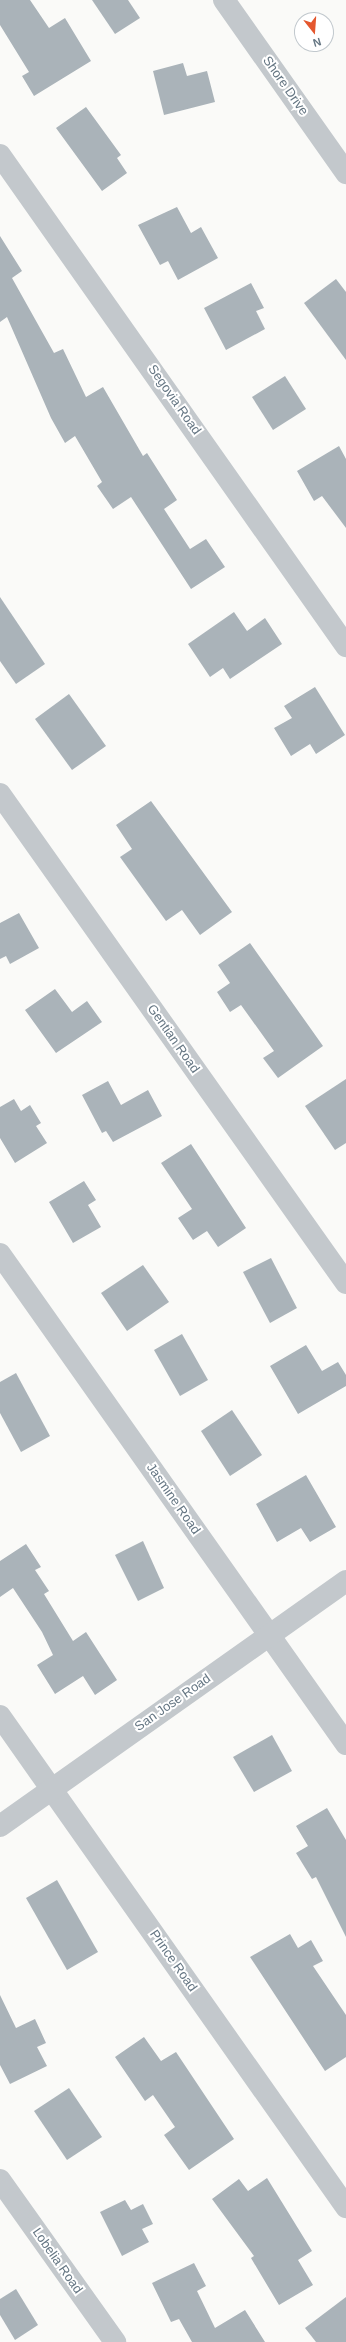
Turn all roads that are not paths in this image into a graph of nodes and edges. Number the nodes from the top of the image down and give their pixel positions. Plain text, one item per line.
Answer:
1 (224, 0) edge
2 (0, 155) edge
3 (346, 173) edge
4 (346, 646) edge
5 (0, 794) edge
6 (0, 1254) edge
7 (346, 1283) edge
8 (346, 1581) edge
9 (269, 1635) junction
10 (0, 1716) edge
11 (346, 1744) edge
12 (52, 1790) junction
13 (0, 1826) edge
14 (0, 2180) edge
15 (346, 2207) edge
16 (115, 2342) edge

1 - 3 street, Shore Drive
2 - 4 street, Segovia Road
5 - 7 street, Gentian Road
6 - 9 street, Jasmine Road
8 - 9 street, San Jose Road
9 - 11 street, Jasmine Road
9 - 12 street, San Jose Road
10 - 12 street, Prince Road
12 - 13 street, San Jose Road
12 - 15 street, Prince Road
14 - 16 street, Lobelia Road

